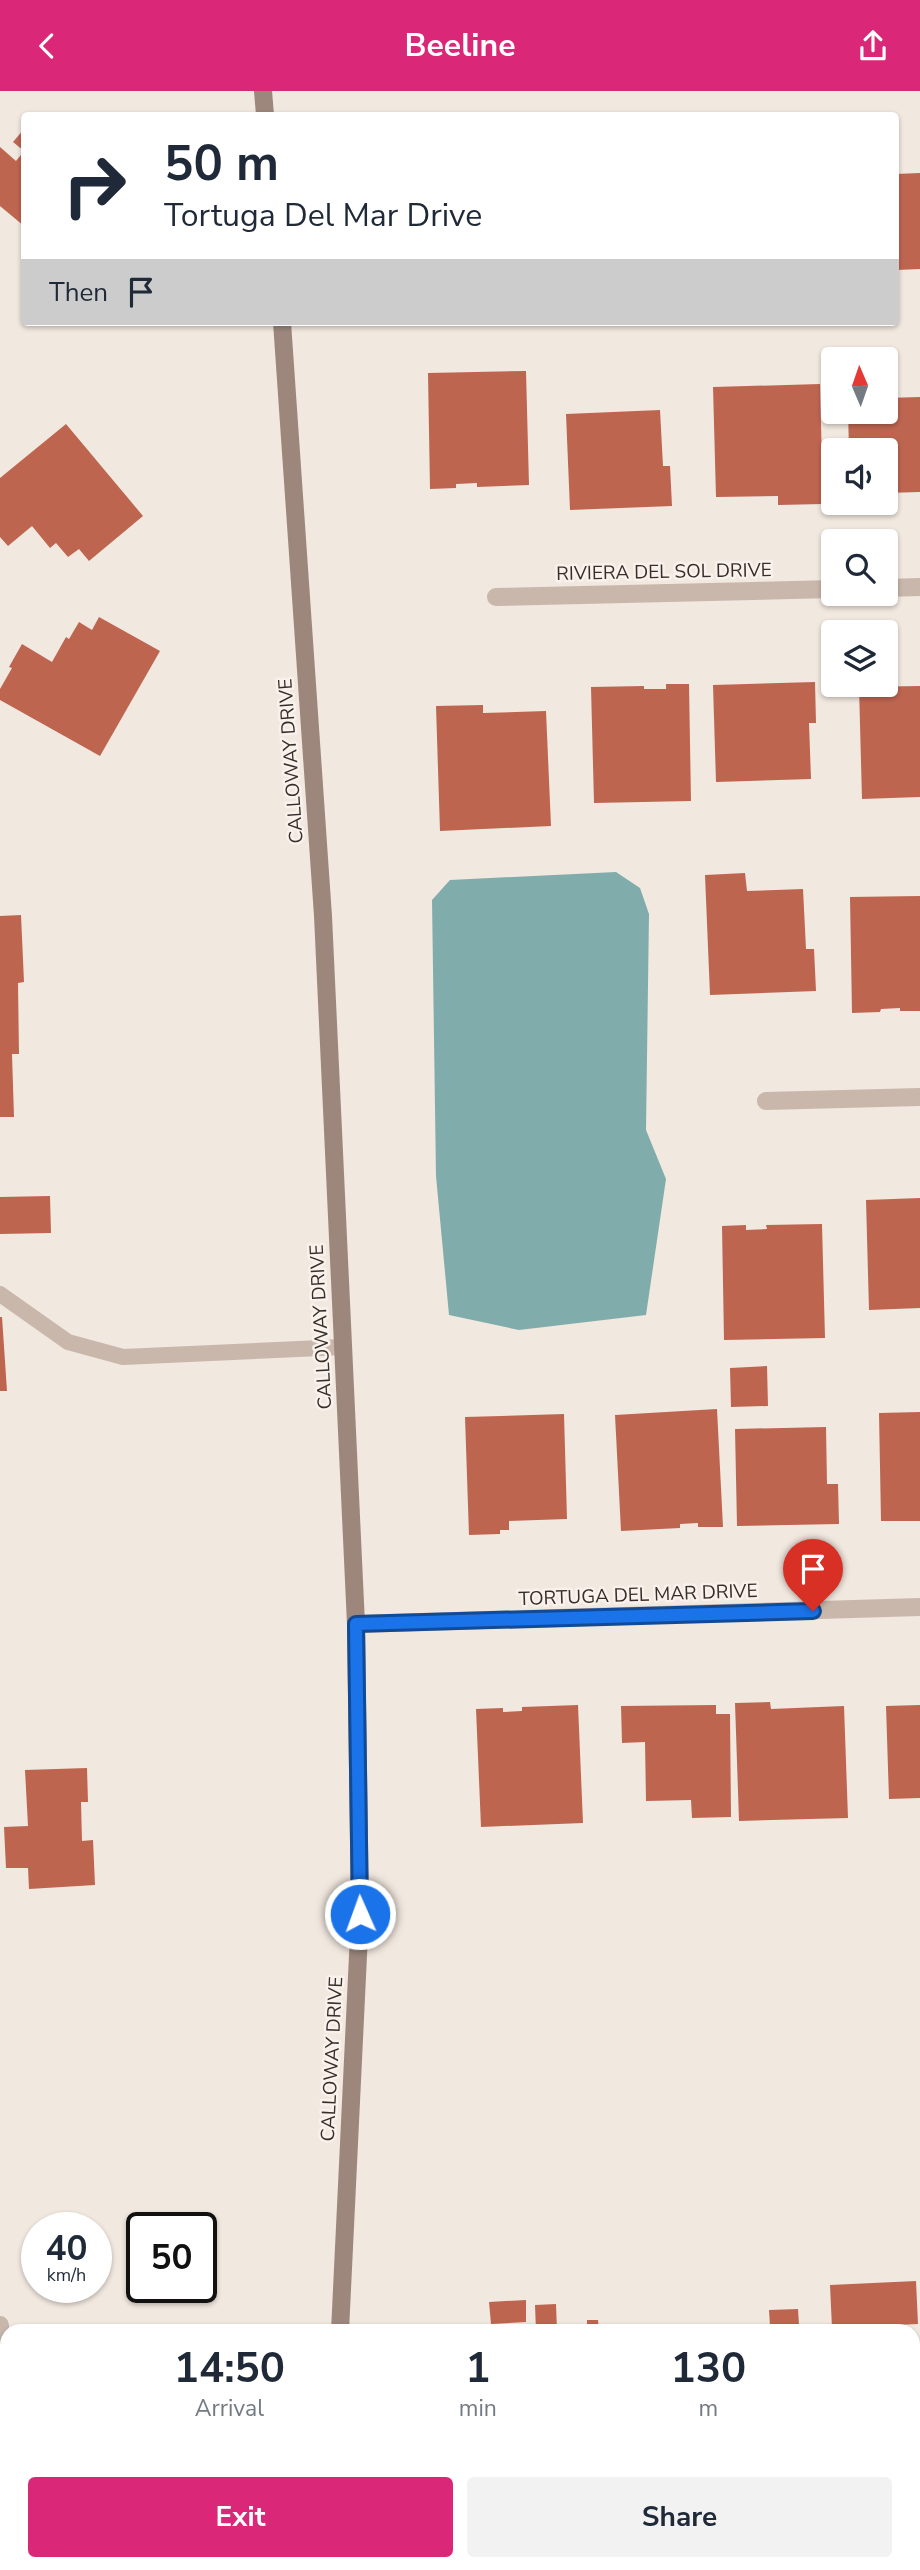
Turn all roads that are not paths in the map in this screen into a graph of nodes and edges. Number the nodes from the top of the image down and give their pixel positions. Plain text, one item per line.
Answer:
1 (263, 91) edge
2 (265, 112) edge
3 (282, 326) edge
4 (920, 587) edge
5 (898, 588) edge
6 (821, 589) edge
7 (496, 597) dead end
8 (920, 1097) edge
9 (766, 1101) dead end
10 (0, 1294) edge
11 (343, 1347) junction
12 (920, 1607) edge
13 (356, 1624) junction
14 (340, 2324) edge

1 - 2 main road
3 - 11 main road, CALLOWAY DRIVE
4 - 5 street
6 - 7 street, RIVIERA DEL SOL DRIVE
8 - 9 street
10 - 11 lane
11 - 13 main road, CALLOWAY DRIVE
12 - 13 street, TORTUGA DEL MAR DRIVE
13 - 14 main road, CALLOWAY DRIVE

